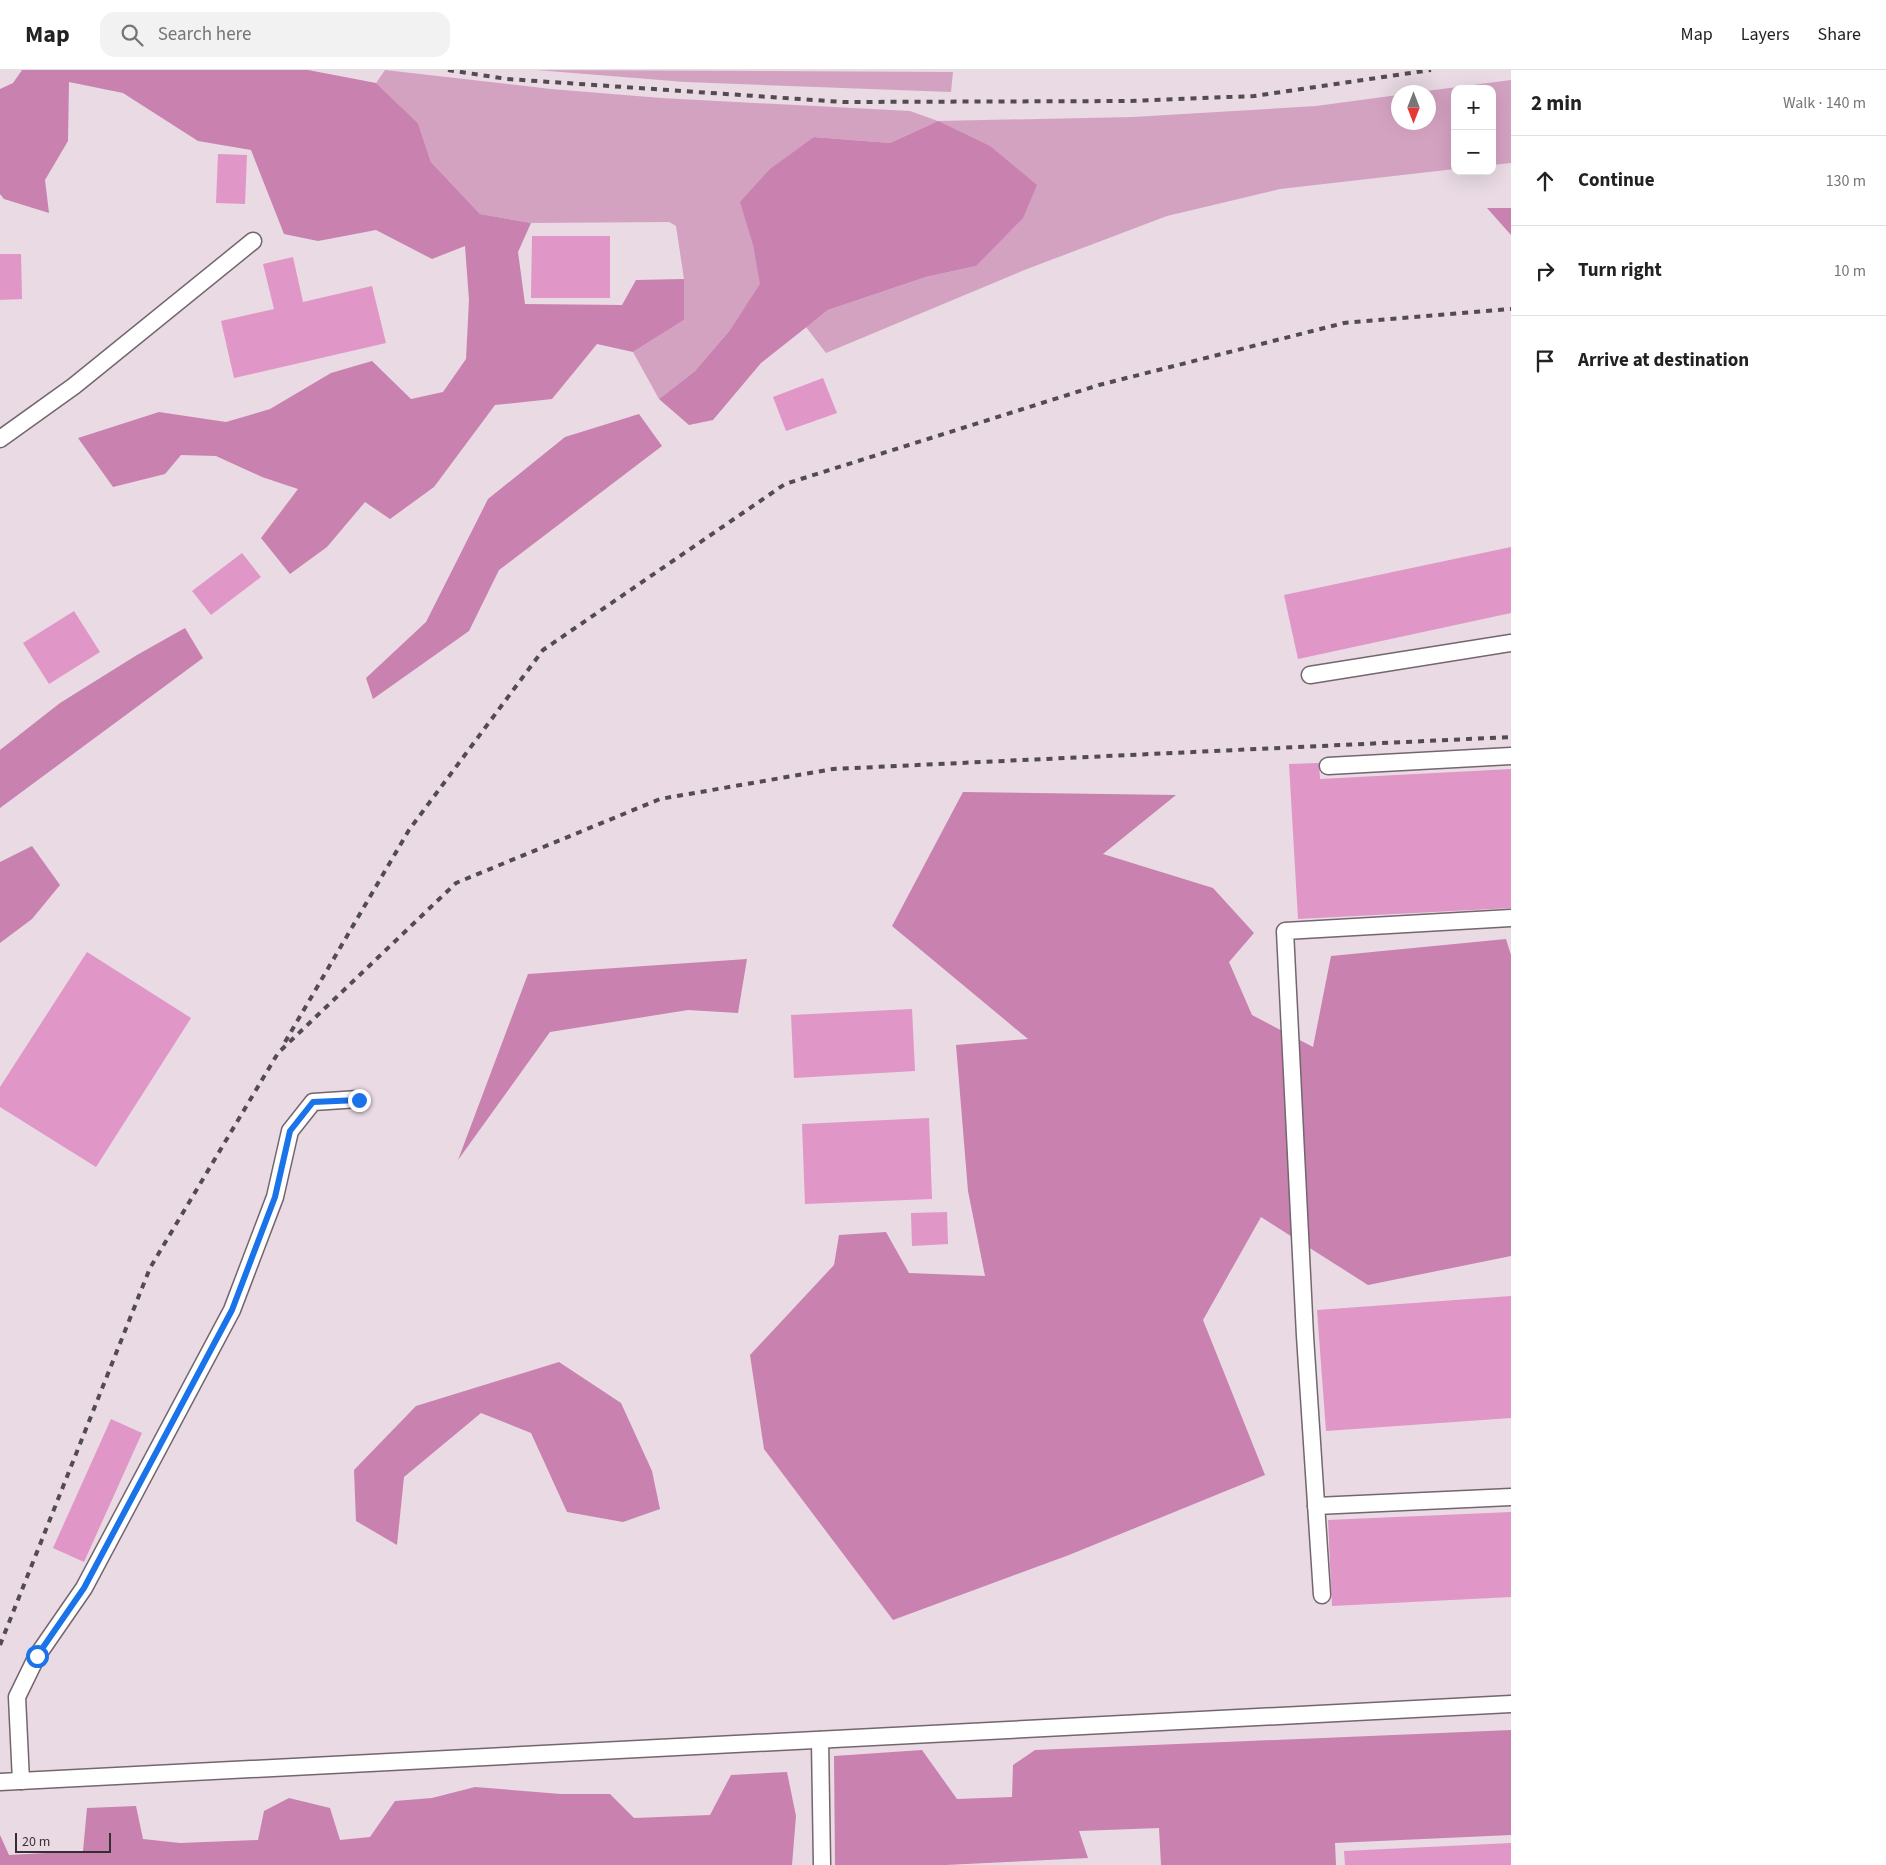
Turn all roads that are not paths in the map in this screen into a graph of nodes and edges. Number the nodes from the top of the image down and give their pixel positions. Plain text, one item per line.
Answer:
1 (253, 240) dead end
2 (0, 439) edge
3 (1511, 643) edge
4 (1310, 675) dead end
5 (1511, 756) edge
6 (1328, 766) dead end
7 (1511, 918) edge
8 (359, 1100) dead end
9 (1511, 1497) edge
10 (1316, 1506) junction
11 (1322, 1595) dead end
12 (1511, 1704) edge
13 (820, 1740) junction
14 (21, 1781) junction
15 (0, 1782) edge
16 (822, 1865) edge

1 - 2 lane
3 - 4 lane
5 - 6 lane
7 - 10 lane
8 - 14 lane
9 - 10 lane
10 - 11 lane
12 - 13 lane
13 - 14 lane
13 - 16 lane
14 - 15 lane

